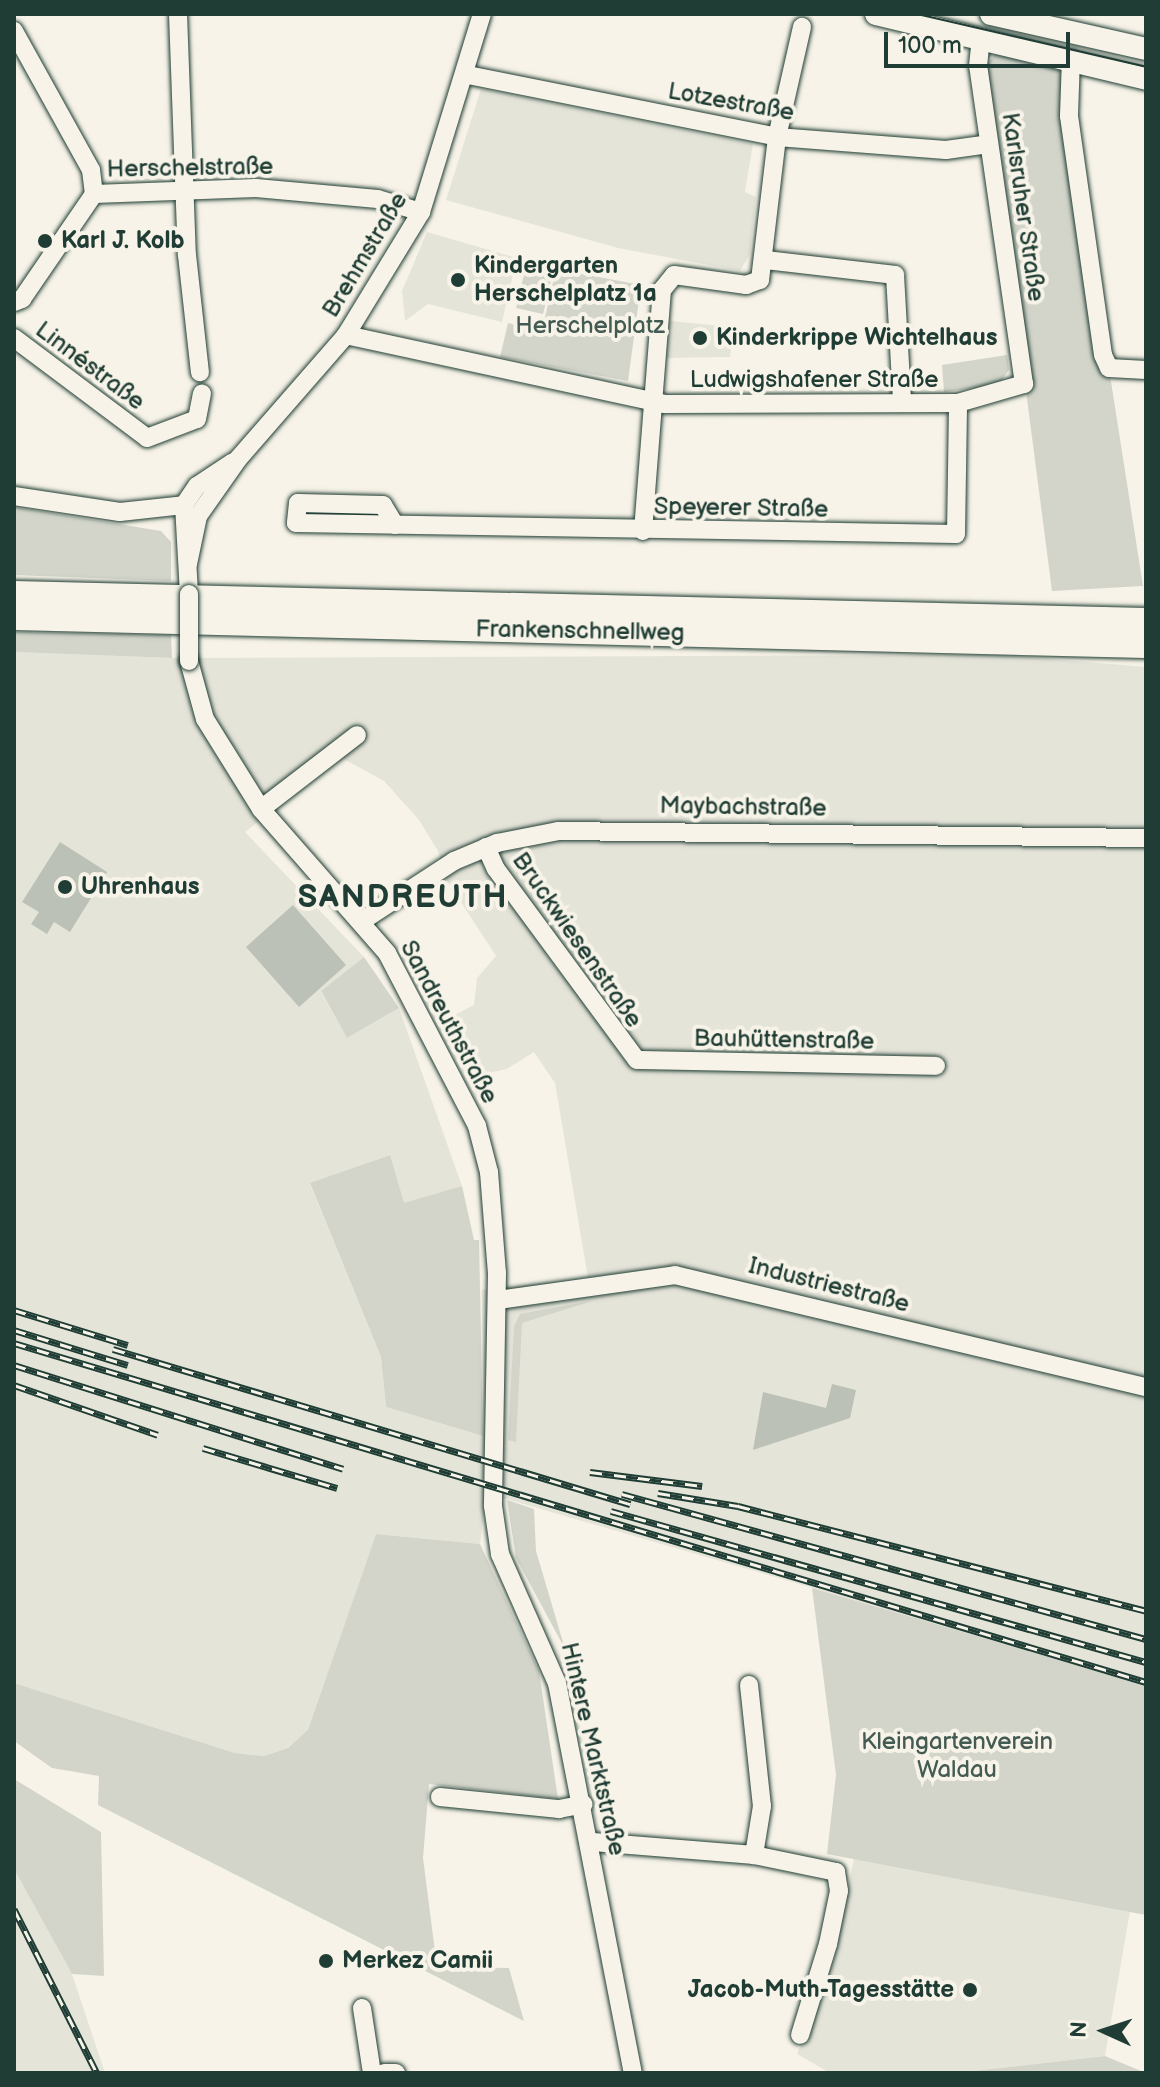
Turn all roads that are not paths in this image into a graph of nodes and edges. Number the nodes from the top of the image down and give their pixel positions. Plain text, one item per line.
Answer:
1 (178, 14) edge
2 (482, 14) edge
3 (876, 14) edge
4 (1004, 15) edge
5 (802, 27) dead end
6 (14, 31) edge
7 (981, 38) junction
8 (1146, 49) edge
9 (1071, 58) junction
10 (468, 75) junction
11 (1146, 79) edge
12 (777, 137) junction
13 (989, 144) junction
14 (187, 188) junction
15 (94, 194) junction
16 (421, 212) junction
17 (766, 260) junction
18 (14, 302) edge
19 (346, 335) junction
20 (14, 338) edge
21 (1146, 370) edge
22 (200, 372) dead end
23 (1024, 384) joint
24 (202, 393) dead end
25 (649, 401) junction
26 (902, 402) junction
27 (958, 403) junction
28 (14, 496) edge
29 (191, 510) junction
30 (395, 525) junction
31 (643, 531) junction
32 (14, 594) edge
33 (1146, 612) edge
34 (14, 617) edge
35 (1048, 618) junction
36 (1146, 621) edge
37 (1058, 643) junction
38 (1146, 645) edge
39 (1146, 653) edge
40 (357, 735) dead end
41 (261, 809) junction
42 (1146, 838) edge
43 (486, 847) junction
44 (362, 921) junction
45 (632, 1057) joint
46 (936, 1066) dead end
47 (498, 1300) junction
48 (1146, 1387) edge
49 (749, 1685) dead end
50 (440, 1797) dead end
51 (584, 1804) junction
52 (593, 1842) junction
53 (754, 1855) junction
54 (362, 2008) dead end
55 (800, 2035) dead end
56 (372, 2073) edge
57 (384, 2073) edge
58 (396, 2073) edge
59 (633, 2073) edge

1 - 14 street
2 - 10 street, Brehmstraße
3 - 7 main road
4 - 8 main road
5 - 12 street
6 - 15 street
7 - 9 main road
7 - 13 street, Karlsruher Straße
9 - 11 main road
9 - 21 street
10 - 12 street, Lotzestraße
10 - 16 street, Brehmstraße
12 - 13 street, Lotzestraße
12 - 17 street
13 - 23 street, Karlsruher Straße
14 - 15 street, Herschelstraße
14 - 16 street, Herschelstraße
14 - 22 street
15 - 18 street, Herschelstraße
16 - 19 street, Brehmstraße
17 - 25 street
17 - 26 street
19 - 25 street
19 - 29 street, Brehmstraße
20 - 24 street, Linnéstraße
23 - 27 street, Ludwigshafener Straße
25 - 26 street, Ludwigshafener Straße
25 - 31 street
26 - 27 street, Ludwigshafener Straße
27 - 31 street, Speyerer Straße
28 - 29 street
29 - 41 street, Sandreuthstraße, bridge
30 - 30 street, Speyerer Straße
30 - 31 street, Speyerer Straße
32 - 35 highway, Frankenschnellweg
33 - 35 highway
34 - 37 highway, Frankenschnellweg
35 - 36 highway, Frankenschnellweg
37 - 38 highway, Frankenschnellweg
37 - 39 highway
40 - 41 street
41 - 44 street, Sandreuthstraße
42 - 43 street, Maybachstraße
43 - 44 street, Maybachstraße
43 - 45 street, Bruckwiesenstraße
44 - 47 street, Sandreuthstraße
45 - 46 street, Bauhüttenstraße
47 - 48 street, Industriestraße
47 - 51 street, Hintere Marktstraße
49 - 53 street
50 - 51 street
51 - 52 street, Hintere Marktstraße
52 - 53 street
52 - 59 street, Hintere Marktstraße
53 - 55 street
54 - 56 street
57 - 58 street

